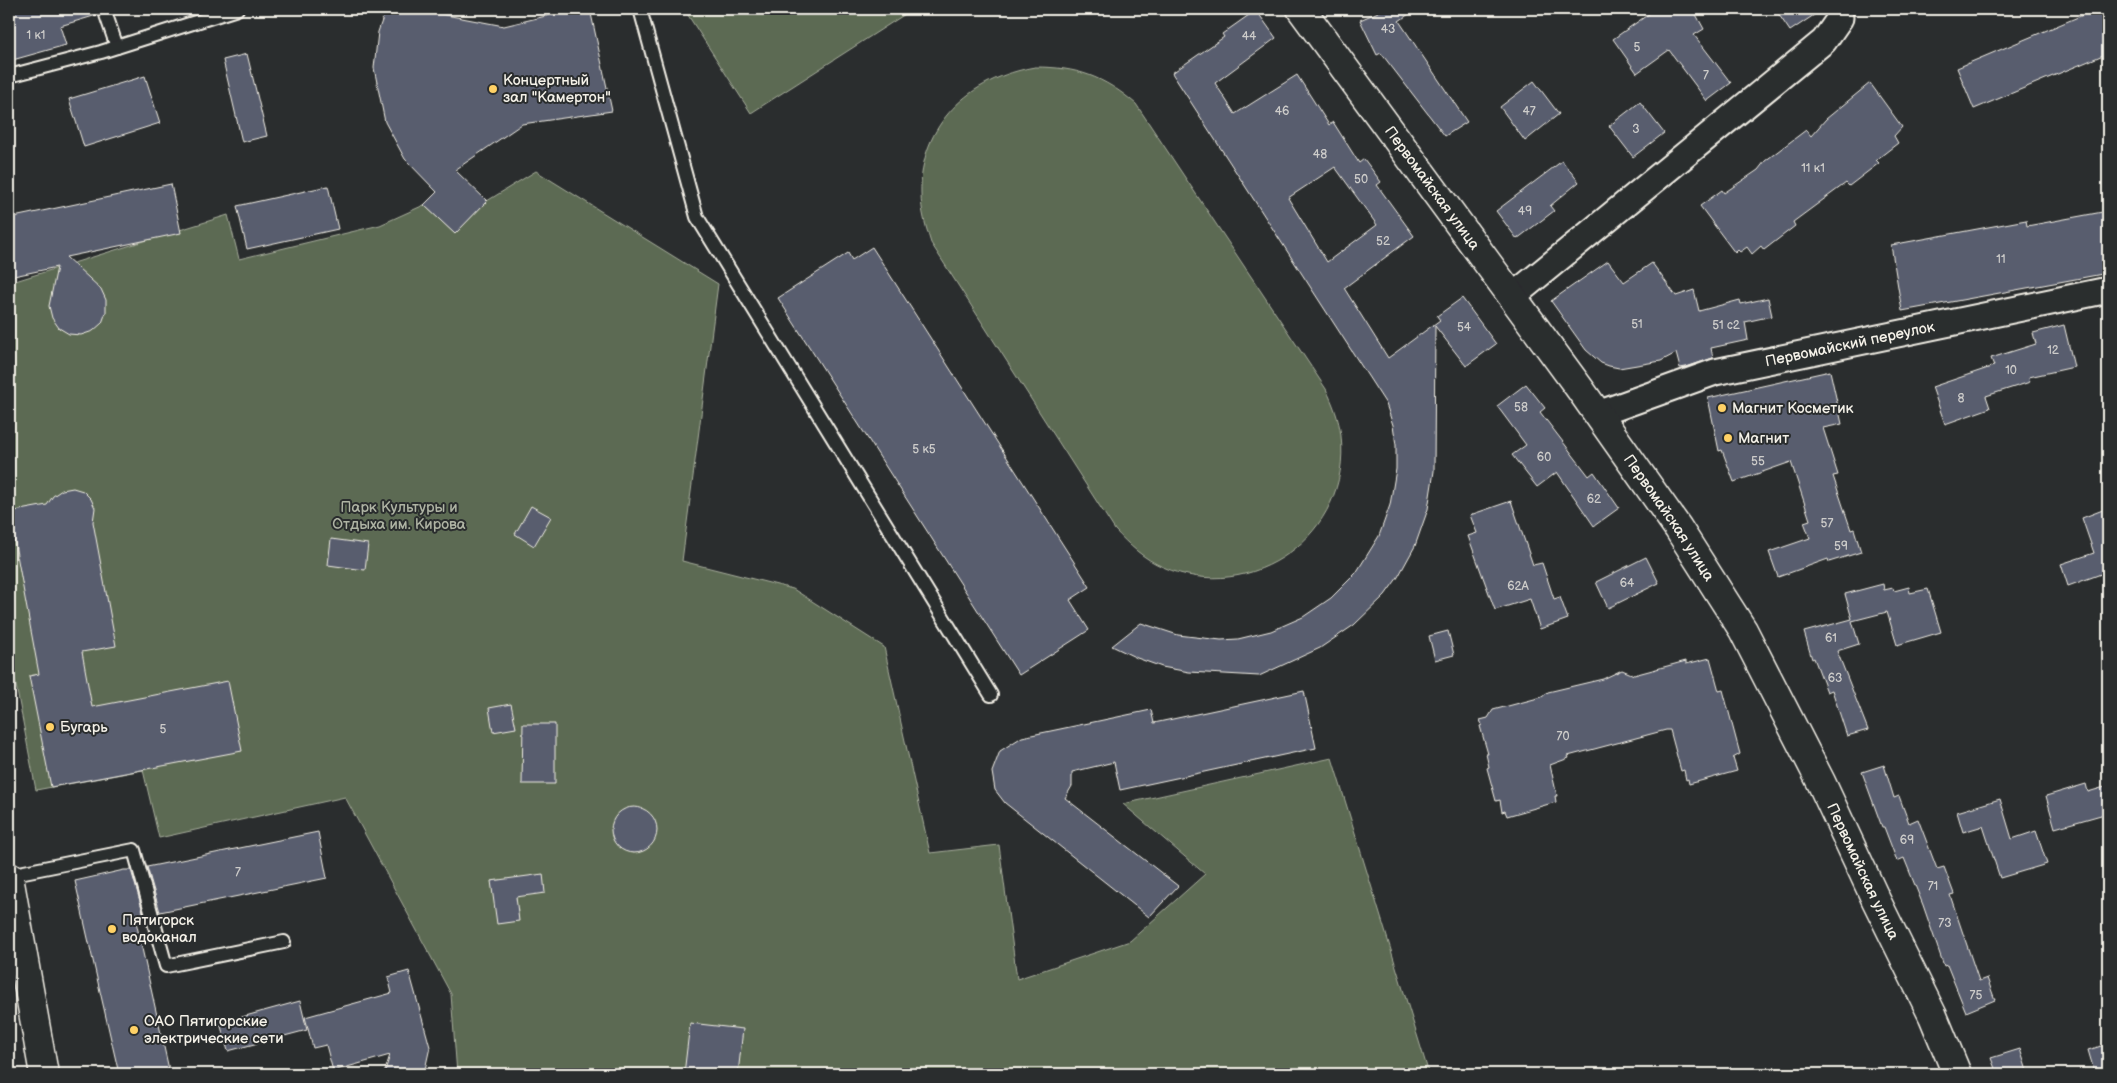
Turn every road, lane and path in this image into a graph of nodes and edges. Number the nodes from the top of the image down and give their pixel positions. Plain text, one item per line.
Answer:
1 (104, 9) edge
2 (237, 9) edge
3 (640, 9) edge
4 (1301, 9) edge
5 (1838, 9) edge
6 (117, 47) junction
7 (9, 76) edge
8 (2108, 290) edge
9 (1513, 296) junction
10 (1598, 414) junction
11 (991, 695) dead end
12 (9, 876) edge
13 (284, 942) dead end
14 (44, 1074) edge
15 (1957, 1074) edge

1 - 6 lane
2 - 6 lane
3 - 11 lane
4 - 9 street, Первомайская улица
5 - 9 street
6 - 7 lane
8 - 10 street, Первомайский переулок
9 - 10 street, Первомайская улица
10 - 15 street, Первомайская улица
12 - 13 lane
12 - 14 street

